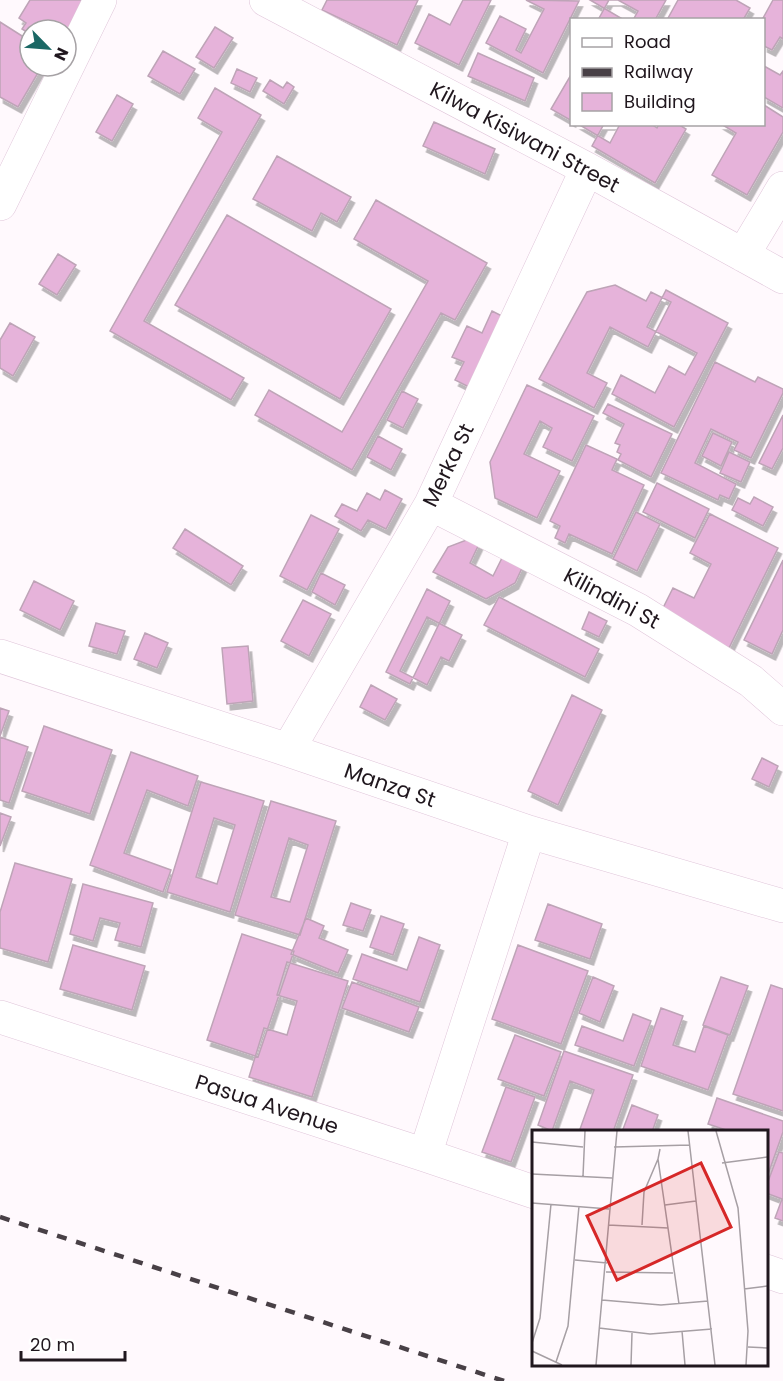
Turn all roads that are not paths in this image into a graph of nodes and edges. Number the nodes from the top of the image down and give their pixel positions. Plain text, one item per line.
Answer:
1 (100, 0) edge
2 (266, 0) edge
3 (587, 169) junction
4 (783, 188) edge
5 (0, 204) edge
6 (743, 255) junction
7 (783, 277) edge
8 (431, 504) junction
9 (0, 656) edge
10 (783, 710) edge
11 (288, 750) junction
12 (529, 832) junction
13 (783, 906) edge
14 (0, 1017) edge
15 (425, 1155) junction
16 (532, 1191) edge
17 (768, 1272) edge
18 (783, 1277) edge

1 - 5 street
2 - 3 street, Kilwa Kisiwani Street
3 - 6 street, Kilwa Kisiwani Street
3 - 8 street, Merka St
4 - 6 street
6 - 7 street, Kilwa Kisiwani Street
8 - 10 street, Kilindini St
8 - 11 street, Merka St
9 - 11 street, Manza St
11 - 12 street, Manza St
12 - 13 street, Manza St
12 - 15 street
14 - 15 street, Pasua Avenue
15 - 16 street, Pasua Avenue
17 - 18 street

